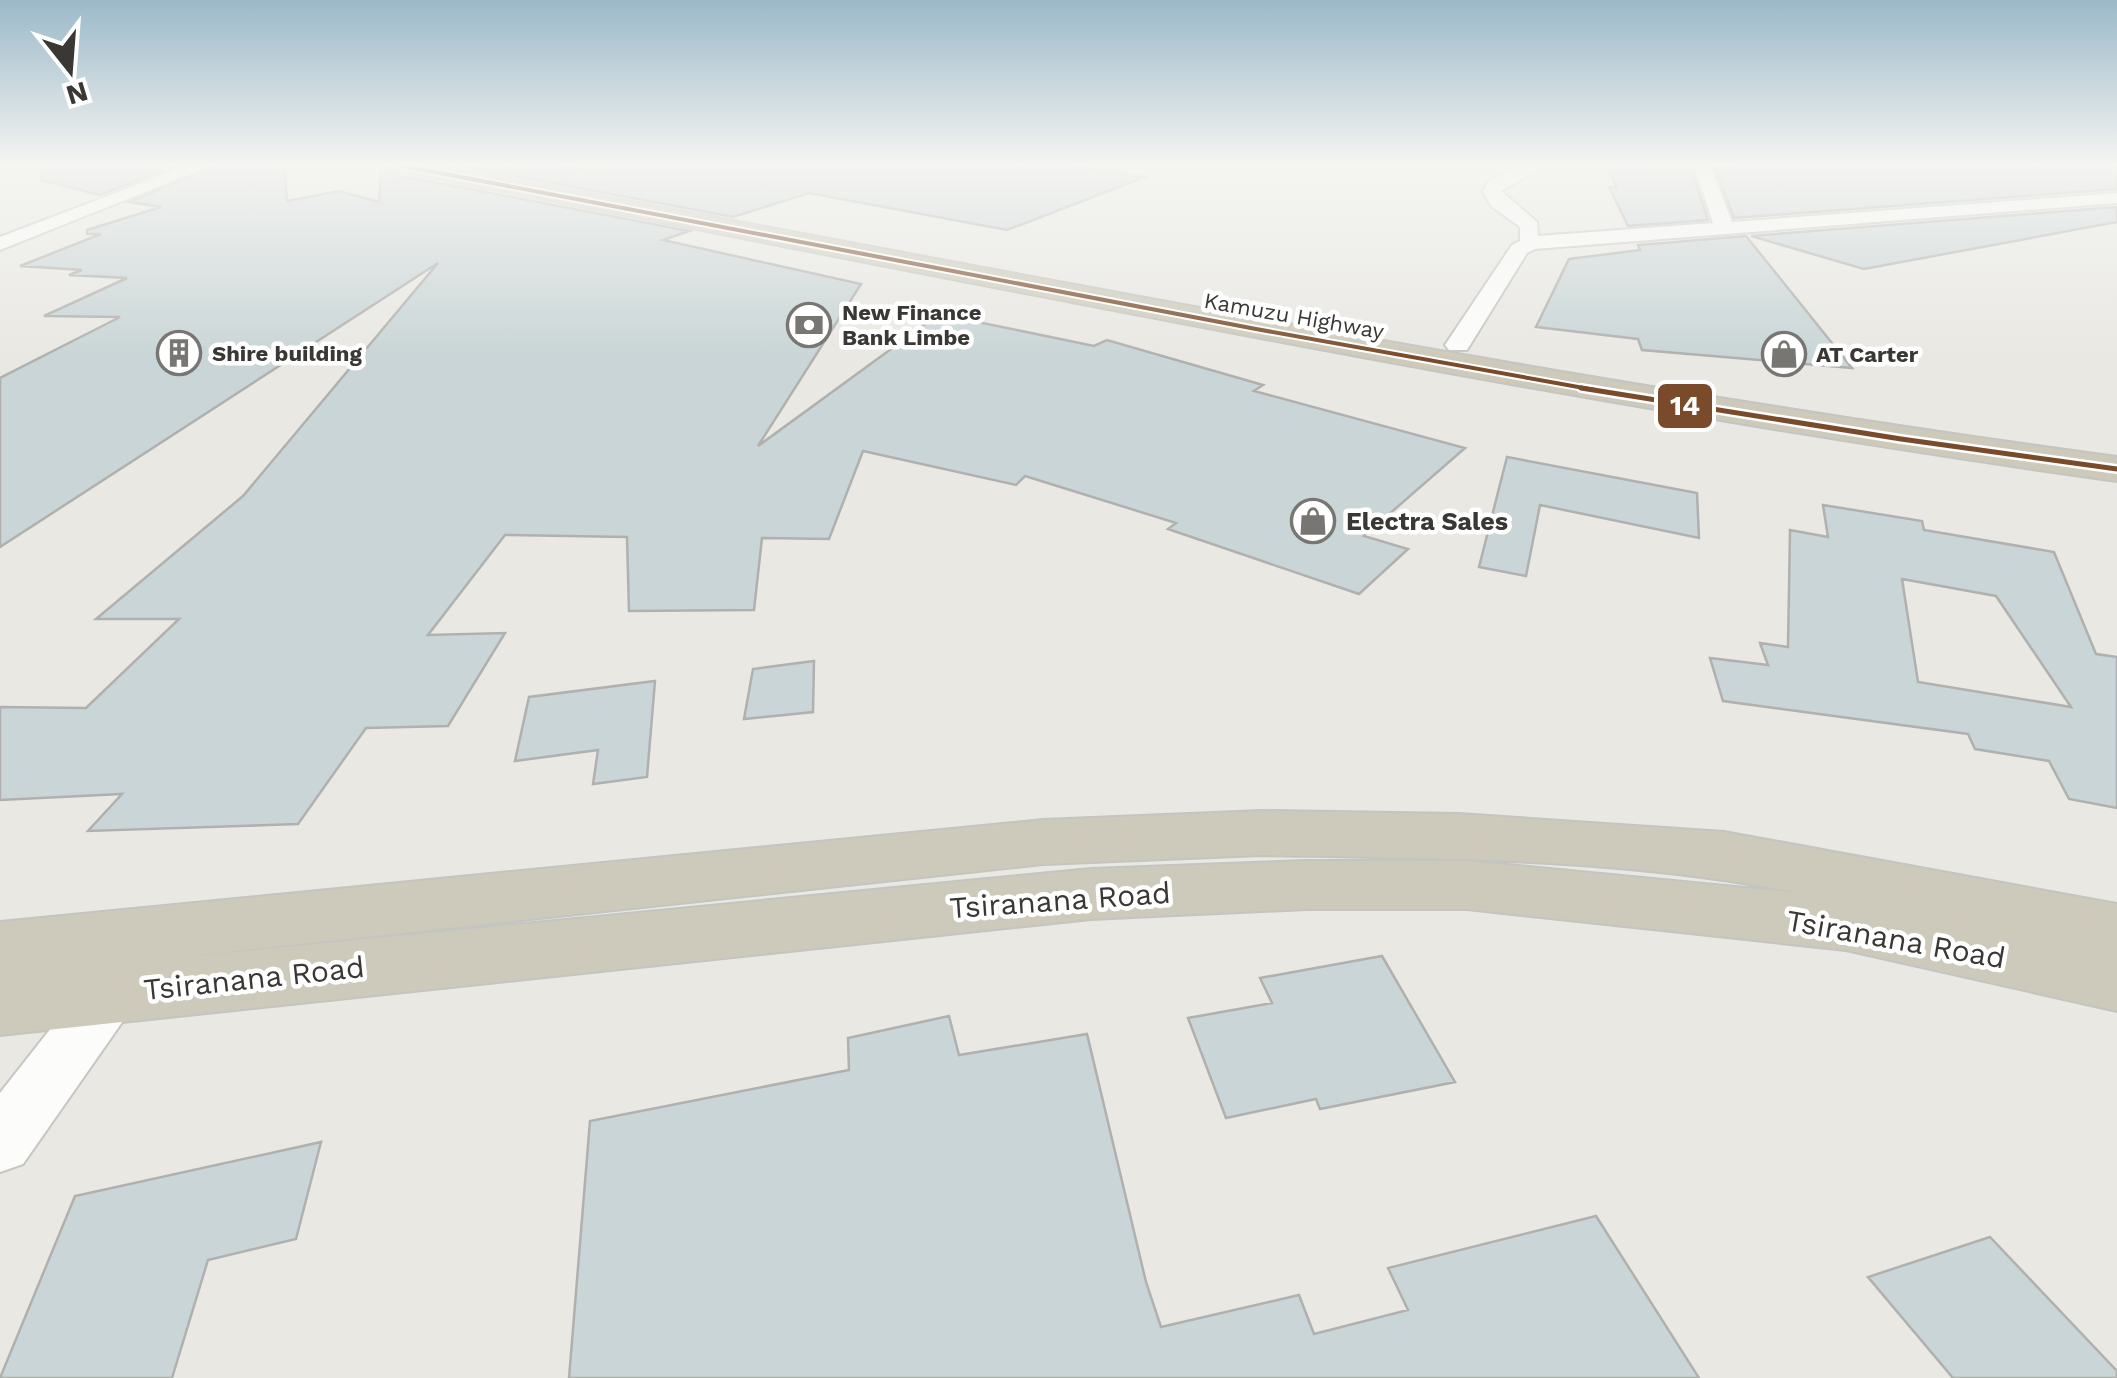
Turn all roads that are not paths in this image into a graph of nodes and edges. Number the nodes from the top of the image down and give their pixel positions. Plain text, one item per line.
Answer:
1 (38, 229) edge
2 (735, 229) edge
3 (826, 229) edge
4 (1529, 229) edge
5 (1733, 229) edge
6 (1725, 230) joint
7 (1530, 243) junction
8 (0, 244) edge
9 (1458, 345) junction
10 (2117, 444) edge
11 (2117, 470) edge
12 (2117, 931) edge
13 (0, 948) edge
14 (2117, 982) edge
15 (112, 992) junction
16 (0, 1005) edge
17 (0, 1143) edge

1 - 8 street
2 - 11 highway, Kamuzu Highway
3 - 9 highway, Kamuzu Highway
4 - 7 street
5 - 6 street
6 - 7 street
7 - 9 street
9 - 10 highway, Kamuzu Highway
12 - 13 highway, Tsiranana Road
14 - 15 highway, Tsiranana Road
15 - 16 highway, Tsiranana Road
15 - 17 street

